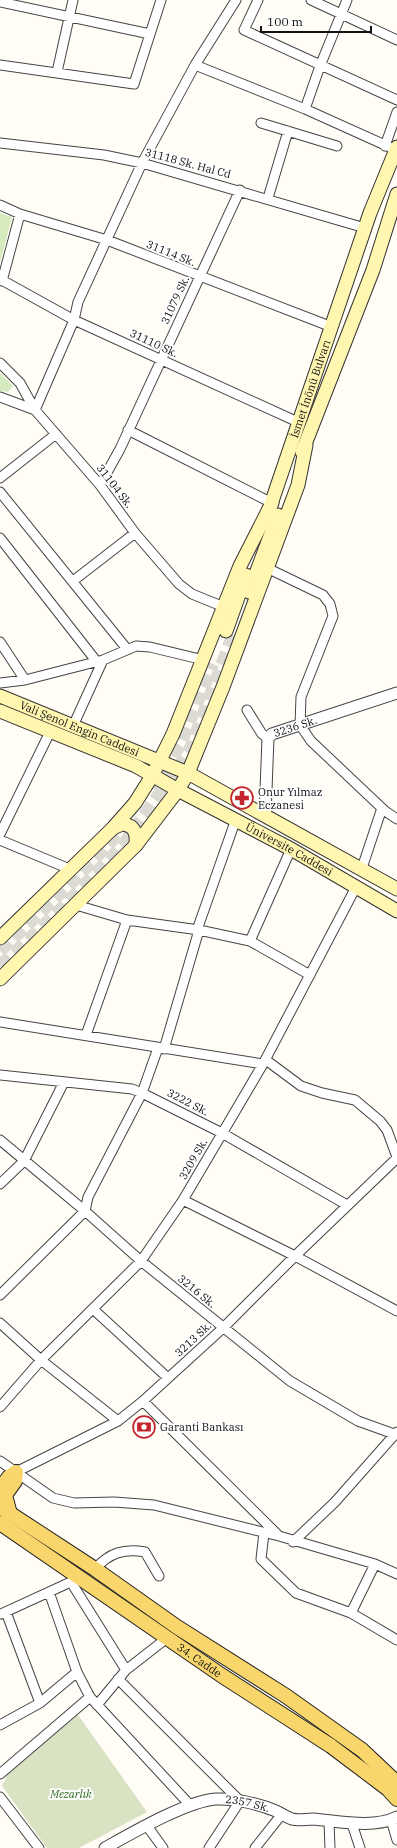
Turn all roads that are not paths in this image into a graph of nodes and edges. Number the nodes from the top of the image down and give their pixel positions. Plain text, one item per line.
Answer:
1 (73, 0) edge
2 (161, 0) edge
3 (236, 0) edge
4 (258, 0) edge
5 (311, 0) edge
6 (347, 0) edge
7 (0, 2) edge
8 (341, 14) junction
9 (69, 16) junction
10 (150, 34) junction
11 (397, 40) edge
12 (196, 64) junction
13 (0, 65) edge
14 (320, 66) junction
15 (57, 72) junction
16 (397, 100) edge
17 (305, 109) junction
18 (397, 112) edge
19 (261, 122) dead end
20 (288, 131) junction
21 (0, 143) edge
22 (337, 146) dead end
23 (393, 148) edge
24 (142, 163) junction
25 (240, 190) junction
26 (397, 194) edge
27 (268, 198) junction
28 (0, 205) edge
29 (20, 214) junction
30 (365, 228) junction
31 (107, 240) junction
32 (199, 277) junction
33 (1, 280) edge
34 (74, 320) junction
35 (332, 327) junction
36 (161, 359) junction
37 (0, 363) edge
38 (0, 398) edge
39 (36, 410) junction
40 (300, 423) junction
41 (128, 430) junction
42 (56, 434) junction
43 (306, 445) junction
44 (0, 478) edge
45 (100, 485) junction
46 (0, 492) edge
47 (272, 503) junction
48 (135, 533) junction
49 (0, 538) edge
50 (268, 568) junction
51 (73, 581) junction
52 (224, 607) junction
53 (0, 642) edge
54 (127, 649) junction
55 (204, 660) junction
56 (100, 661) junction
57 (25, 680) junction
58 (0, 683) edge
59 (397, 692) edge
60 (0, 696) edge
61 (247, 710) dead end
62 (0, 711) edge
63 (300, 725) junction
64 (73, 726) junction
65 (50, 732) junction
66 (268, 738) junction
67 (160, 761) junction
68 (188, 773) junction
69 (152, 776) junction
70 (178, 790) junction
71 (382, 808) junction
72 (265, 816) junction
73 (236, 819) junction
74 (397, 819) edge
75 (113, 828) junction
76 (0, 834) edge
77 (0, 840) edge
78 (136, 845) junction
79 (291, 849) junction
80 (362, 868) junction
81 (72, 870) junction
82 (356, 886) junction
83 (397, 889) edge
84 (76, 905) junction
85 (397, 911) edge
86 (127, 920) junction
87 (198, 930) junction
88 (0, 938) edge
89 (250, 941) junction
90 (310, 975) junction
91 (0, 979) edge
92 (1, 1025) edge
93 (86, 1035) junction
94 (161, 1048) junction
95 (264, 1062) junction
96 (0, 1075) edge
97 (64, 1082) junction
98 (142, 1093) junction
99 (222, 1133) junction
100 (0, 1140) edge
101 (397, 1158) edge
102 (24, 1160) junction
103 (0, 1184) edge
104 (183, 1200) junction
105 (347, 1205) junction
106 (85, 1211) junction
107 (295, 1256) junction
108 (141, 1261) junction
109 (0, 1295) edge
110 (93, 1309) junction
111 (397, 1311) edge
112 (0, 1322) edge
113 (223, 1328) junction
114 (42, 1360) junction
115 (168, 1378) junction
116 (143, 1401) junction
117 (0, 1407) edge
118 (118, 1421) junction
119 (396, 1434) edge
120 (0, 1461) edge
121 (16, 1472) junction
122 (3, 1506) edge
123 (264, 1533) junction
124 (279, 1536) junction
125 (293, 1542) junction
126 (375, 1564) junction
127 (95, 1568) junction
128 (397, 1574) edge
129 (159, 1576) dead end
130 (75, 1580) junction
131 (49, 1592) junction
132 (3, 1613) edge
133 (351, 1613) junction
134 (167, 1638) junction
135 (397, 1640) edge
136 (126, 1670) junction
137 (77, 1672) junction
138 (118, 1679) junction
139 (90, 1697) junction
140 (40, 1703) junction
141 (96, 1704) junction
142 (0, 1725) edge
143 (0, 1774) edge
144 (397, 1783) edge
145 (0, 1797) edge
146 (397, 1799) edge
147 (240, 1802) junction
148 (190, 1805) junction
149 (282, 1814) junction
150 (394, 1819) edge
151 (329, 1822) junction
152 (352, 1824) junction
153 (147, 1826) junction
154 (397, 1840) edge
155 (328, 1847) edge
156 (39, 1848) edge
157 (105, 1848) edge
158 (163, 1848) edge
159 (208, 1848) edge
160 (255, 1848) edge
161 (360, 1848) edge

1 - 9 street
2 - 10 street
3 - 12 street
4 - 14 street
5 - 8 street
6 - 8 street
7 - 9 street
8 - 11 street
8 - 14 street
9 - 10 street
9 - 15 street
10 - 15 street
12 - 17 street
12 - 24 street
13 - 15 street
14 - 16 street
14 - 17 street
17 - 23 street
18 - 23 street
19 - 20 street
20 - 22 street
20 - 27 street
21 - 24 street, 31118 Sk. Hal Cd
23 - 30 main road, İsmet İnönü Bulvarı
24 - 25 street, 31118 Sk. Hal Cd
24 - 31 street
25 - 27 street, 31118 Sk. Hal Cd
25 - 32 street, 31079 Sk.
26 - 43 main road, İsmet İnönü Bulvarı
27 - 30 street, 31118 Sk. Hal Cd
28 - 29 street, 31114 Sk.
29 - 31 street, 31114 Sk.
29 - 33 street
30 - 35 main road, İsmet İnönü Bulvarı
31 - 32 street, 31114 Sk.
31 - 34 street
32 - 35 street, 31114 Sk.
32 - 36 street, 31079 Sk.
33 - 34 street, 31110 Sk.
34 - 36 street, 31110 Sk.
34 - 39 street
35 - 40 main road, İsmet İnönü Bulvarı
36 - 40 street, 31110 Sk.
36 - 41 street, 31079 Sk.
37 - 39 street, 31104 Sk.
38 - 39 street
39 - 42 street, 31104 Sk.
40 - 47 main road, İsmet İnönü Bulvarı
41 - 45 street, 31079 Sk.
41 - 47 street
42 - 44 street
42 - 45 street, 31104 Sk.
43 - 47 main road, İsmet İnönü Bulvarı
43 - 50 main road
45 - 48 street, 31104 Sk.
46 - 51 street
47 - 52 main road
48 - 51 street
48 - 52 street, 31104 Sk.
49 - 56 street
50 - 63 street
50 - 68 main road
51 - 54 street
52 - 55 main road
53 - 57 street
54 - 55 street
54 - 56 street
55 - 67 main road
56 - 57 street
56 - 64 street
57 - 58 street
59 - 63 street, 3236 Sk.
60 - 64 main road, Vali Şenol Engin Caddesi
61 - 66 street
62 - 65 main road, Vali Şenol Engin Caddesi
63 - 66 street, 3236 Sk.
63 - 71 street
64 - 67 main road, Vali Şenol Engin Caddesi
65 - 69 main road, Vali Şenol Engin Caddesi
65 - 76 street
66 - 72 street, 3236 Sk.
67 - 68 main road, Vali Şenol Engin Caddesi
67 - 69 main road
68 - 70 main road
68 - 72 main road, Üniversite Caddesi
69 - 70 main road, Vali Şenol Engin Caddesi
69 - 75 main road
70 - 73 main road, Üniversite Caddesi
70 - 78 main road
71 - 74 street
71 - 80 street
72 - 80 main road, Üniversite Caddesi
73 - 79 main road, Üniversite Caddesi
73 - 87 street
75 - 78 main road
75 - 81 main road
77 - 81 street
78 - 84 main road
79 - 82 main road, Üniversite Caddesi
79 - 89 street
80 - 83 main road, Üniversite Caddesi
81 - 88 main road
82 - 85 main road, Üniversite Caddesi
82 - 90 street, 3209 Sk.
84 - 86 street
84 - 91 main road
86 - 87 street
86 - 93 street
87 - 89 street
87 - 94 street
89 - 90 street
90 - 95 street, 3209 Sk.
92 - 93 street
93 - 94 street
94 - 95 street
94 - 98 street
95 - 99 street, 3209 Sk.
95 - 101 street
96 - 97 street, 3222 Sk.
97 - 98 street, 3222 Sk.
97 - 102 street
98 - 99 street, 3222 Sk.
98 - 106 street
99 - 104 street, 3209 Sk.
99 - 105 street, 3222 Sk.
100 - 102 street, 3216 Sk.
101 - 105 street, 3213 Sk.
102 - 103 street
102 - 106 street, 3216 Sk.
104 - 107 street
104 - 108 street, 3209 Sk.
105 - 107 street, 3213 Sk.
106 - 108 street, 3216 Sk.
106 - 109 street
107 - 111 street
107 - 113 street, 3213 Sk.
108 - 110 street, 3209 Sk.
108 - 113 street, 3216 Sk.
110 - 114 street, 3209 Sk.
110 - 115 street
112 - 114 street
113 - 115 street, 3213 Sk.
113 - 119 street, 3216 Sk.
114 - 117 street, 3209 Sk.
114 - 118 street
115 - 116 street, 3213 Sk.
116 - 118 street, 3213 Sk.
116 - 124 street
118 - 121 street, 3213 Sk.
119 - 125 street
120 - 121 street
121 - 122 main road
121 - 123 street
122 - 127 main road, 34. Cadde
122 - 130 main road, 34. Cadde
123 - 124 street
123 - 133 street
124 - 125 street
125 - 126 street
126 - 128 street
126 - 133 street
127 - 129 street
127 - 144 main road, 34. Cadde
130 - 131 street
130 - 134 main road, 34. Cadde
130 - 136 street
131 - 132 street
131 - 137 street
132 - 140 street
133 - 135 street
134 - 136 street
134 - 146 main road, 34. Cadde
136 - 138 street
137 - 139 street
137 - 140 street
138 - 141 street
138 - 147 street
139 - 141 street
139 - 143 street
140 - 142 street
141 - 148 street
145 - 156 street
147 - 148 street, 2357 Sk.
147 - 149 street, 2357 Sk.
147 - 159 street
148 - 153 street, 2357 Sk.
149 - 151 street, 2357 Sk.
149 - 160 street
150 - 152 street, 2357 Sk.
150 - 154 street
151 - 152 street, 2357 Sk.
151 - 155 street
152 - 161 street
153 - 157 street, 2357 Sk.
153 - 158 street

